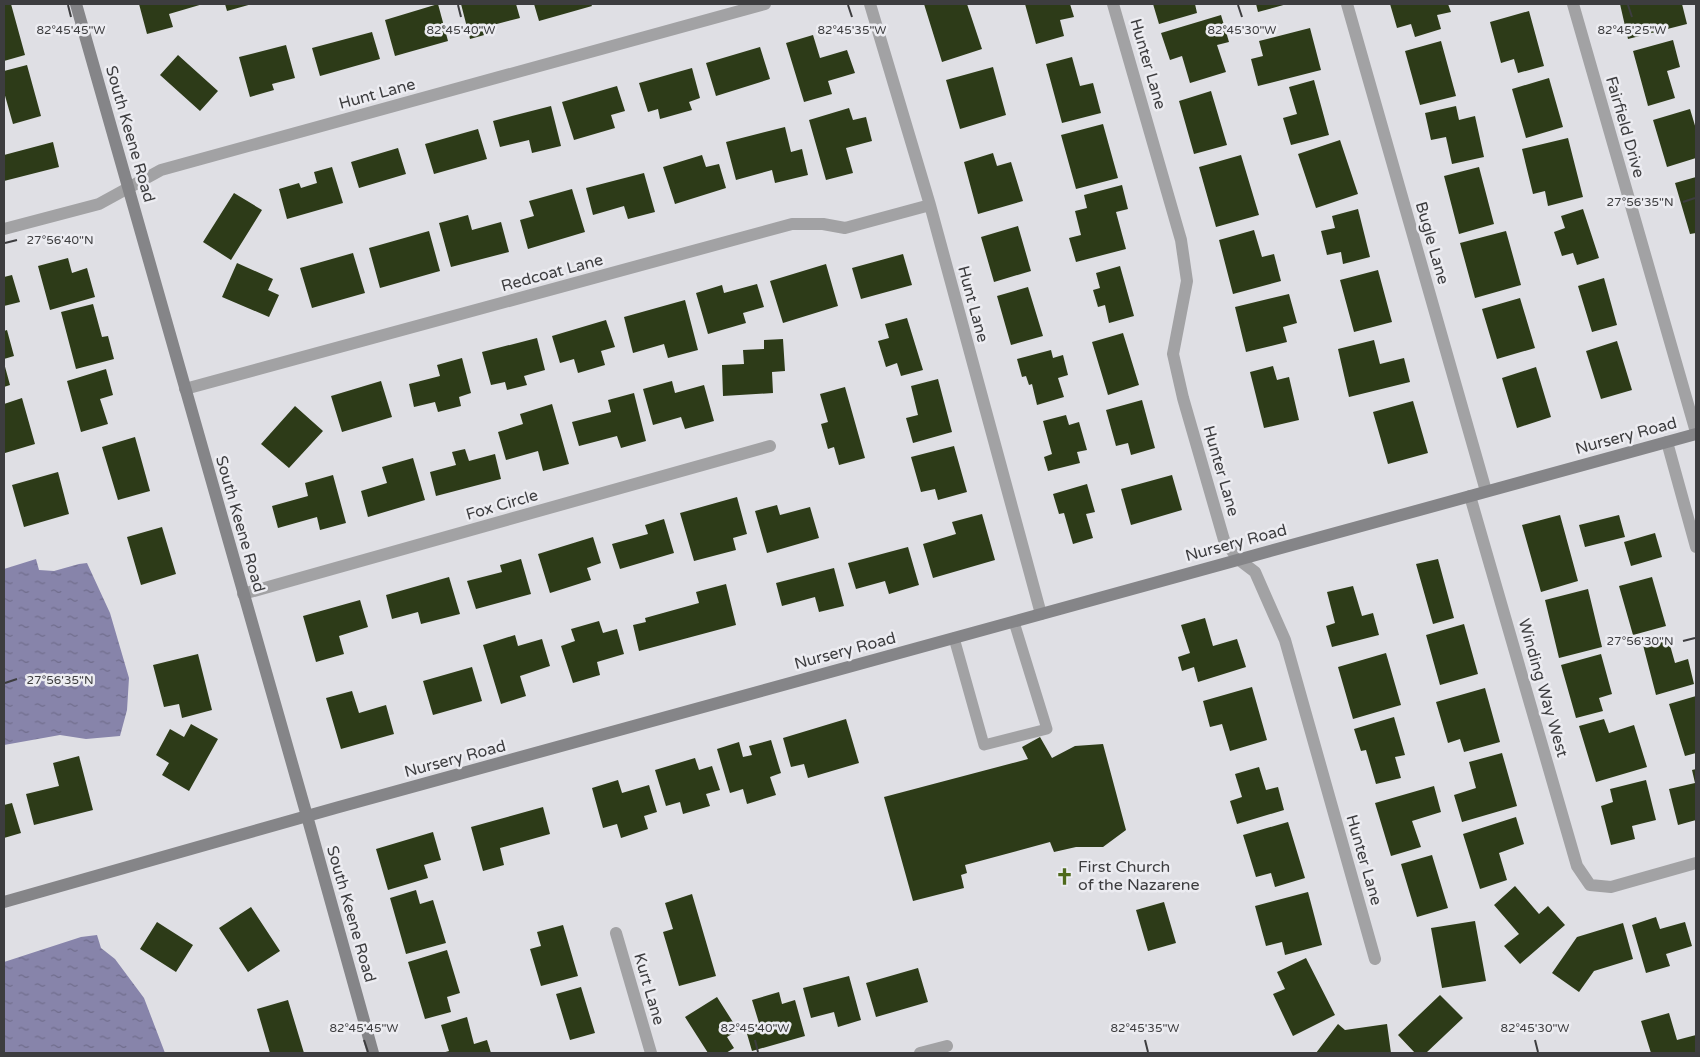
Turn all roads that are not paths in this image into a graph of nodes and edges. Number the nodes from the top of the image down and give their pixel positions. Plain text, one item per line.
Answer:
1 (76, 4) edge
2 (765, 4) edge
3 (870, 4) edge
4 (1113, 4) edge
5 (1347, 4) edge
6 (1573, 4) edge
7 (128, 188) junction
8 (930, 205) junction
9 (4, 229) edge
10 (185, 389) junction
11 (1696, 433) edge
12 (1667, 442) junction
13 (770, 446) dead end
14 (1486, 492) junction
15 (1470, 496) junction
16 (1696, 547) edge
17 (1238, 559) junction
18 (243, 594) junction
19 (1041, 614) junction
20 (1014, 622) junction
21 (954, 638) junction
22 (307, 816) junction
23 (1696, 863) edge
24 (4, 902) edge
25 (616, 933) dead end
26 (1375, 959) dead end
27 (946, 1046) dead end
28 (373, 1053) edge
29 (651, 1053) edge
30 (920, 1053) edge

1 - 7 street, South Keene Road
2 - 7 street, Hunt Lane
3 - 8 street, Hunt Lane
4 - 17 street, Hunter Lane
5 - 14 street, Bugle Lane
6 - 11 street, Fairfield Drive
7 - 9 street, Hunt Lane
7 - 10 street, South Keene Road
8 - 10 street, Redcoat Lane
8 - 19 street, Hunt Lane
10 - 18 street, South Keene Road
11 - 12 street, Nursery Road
12 - 14 street, Nursery Road
12 - 16 street
13 - 18 street, Fox Circle
14 - 15 street, Nursery Road
15 - 17 street, Nursery Road
15 - 23 street, Winding Way West
17 - 19 street, Nursery Road
17 - 26 street, Hunter Lane
18 - 22 street, South Keene Road
19 - 20 street, Nursery Road
20 - 21 street, Nursery Road
20 - 21 lane
21 - 22 street, Nursery Road
22 - 24 street, Nursery Road
22 - 28 street, South Keene Road
25 - 29 street, Kurt Lane
27 - 30 street

